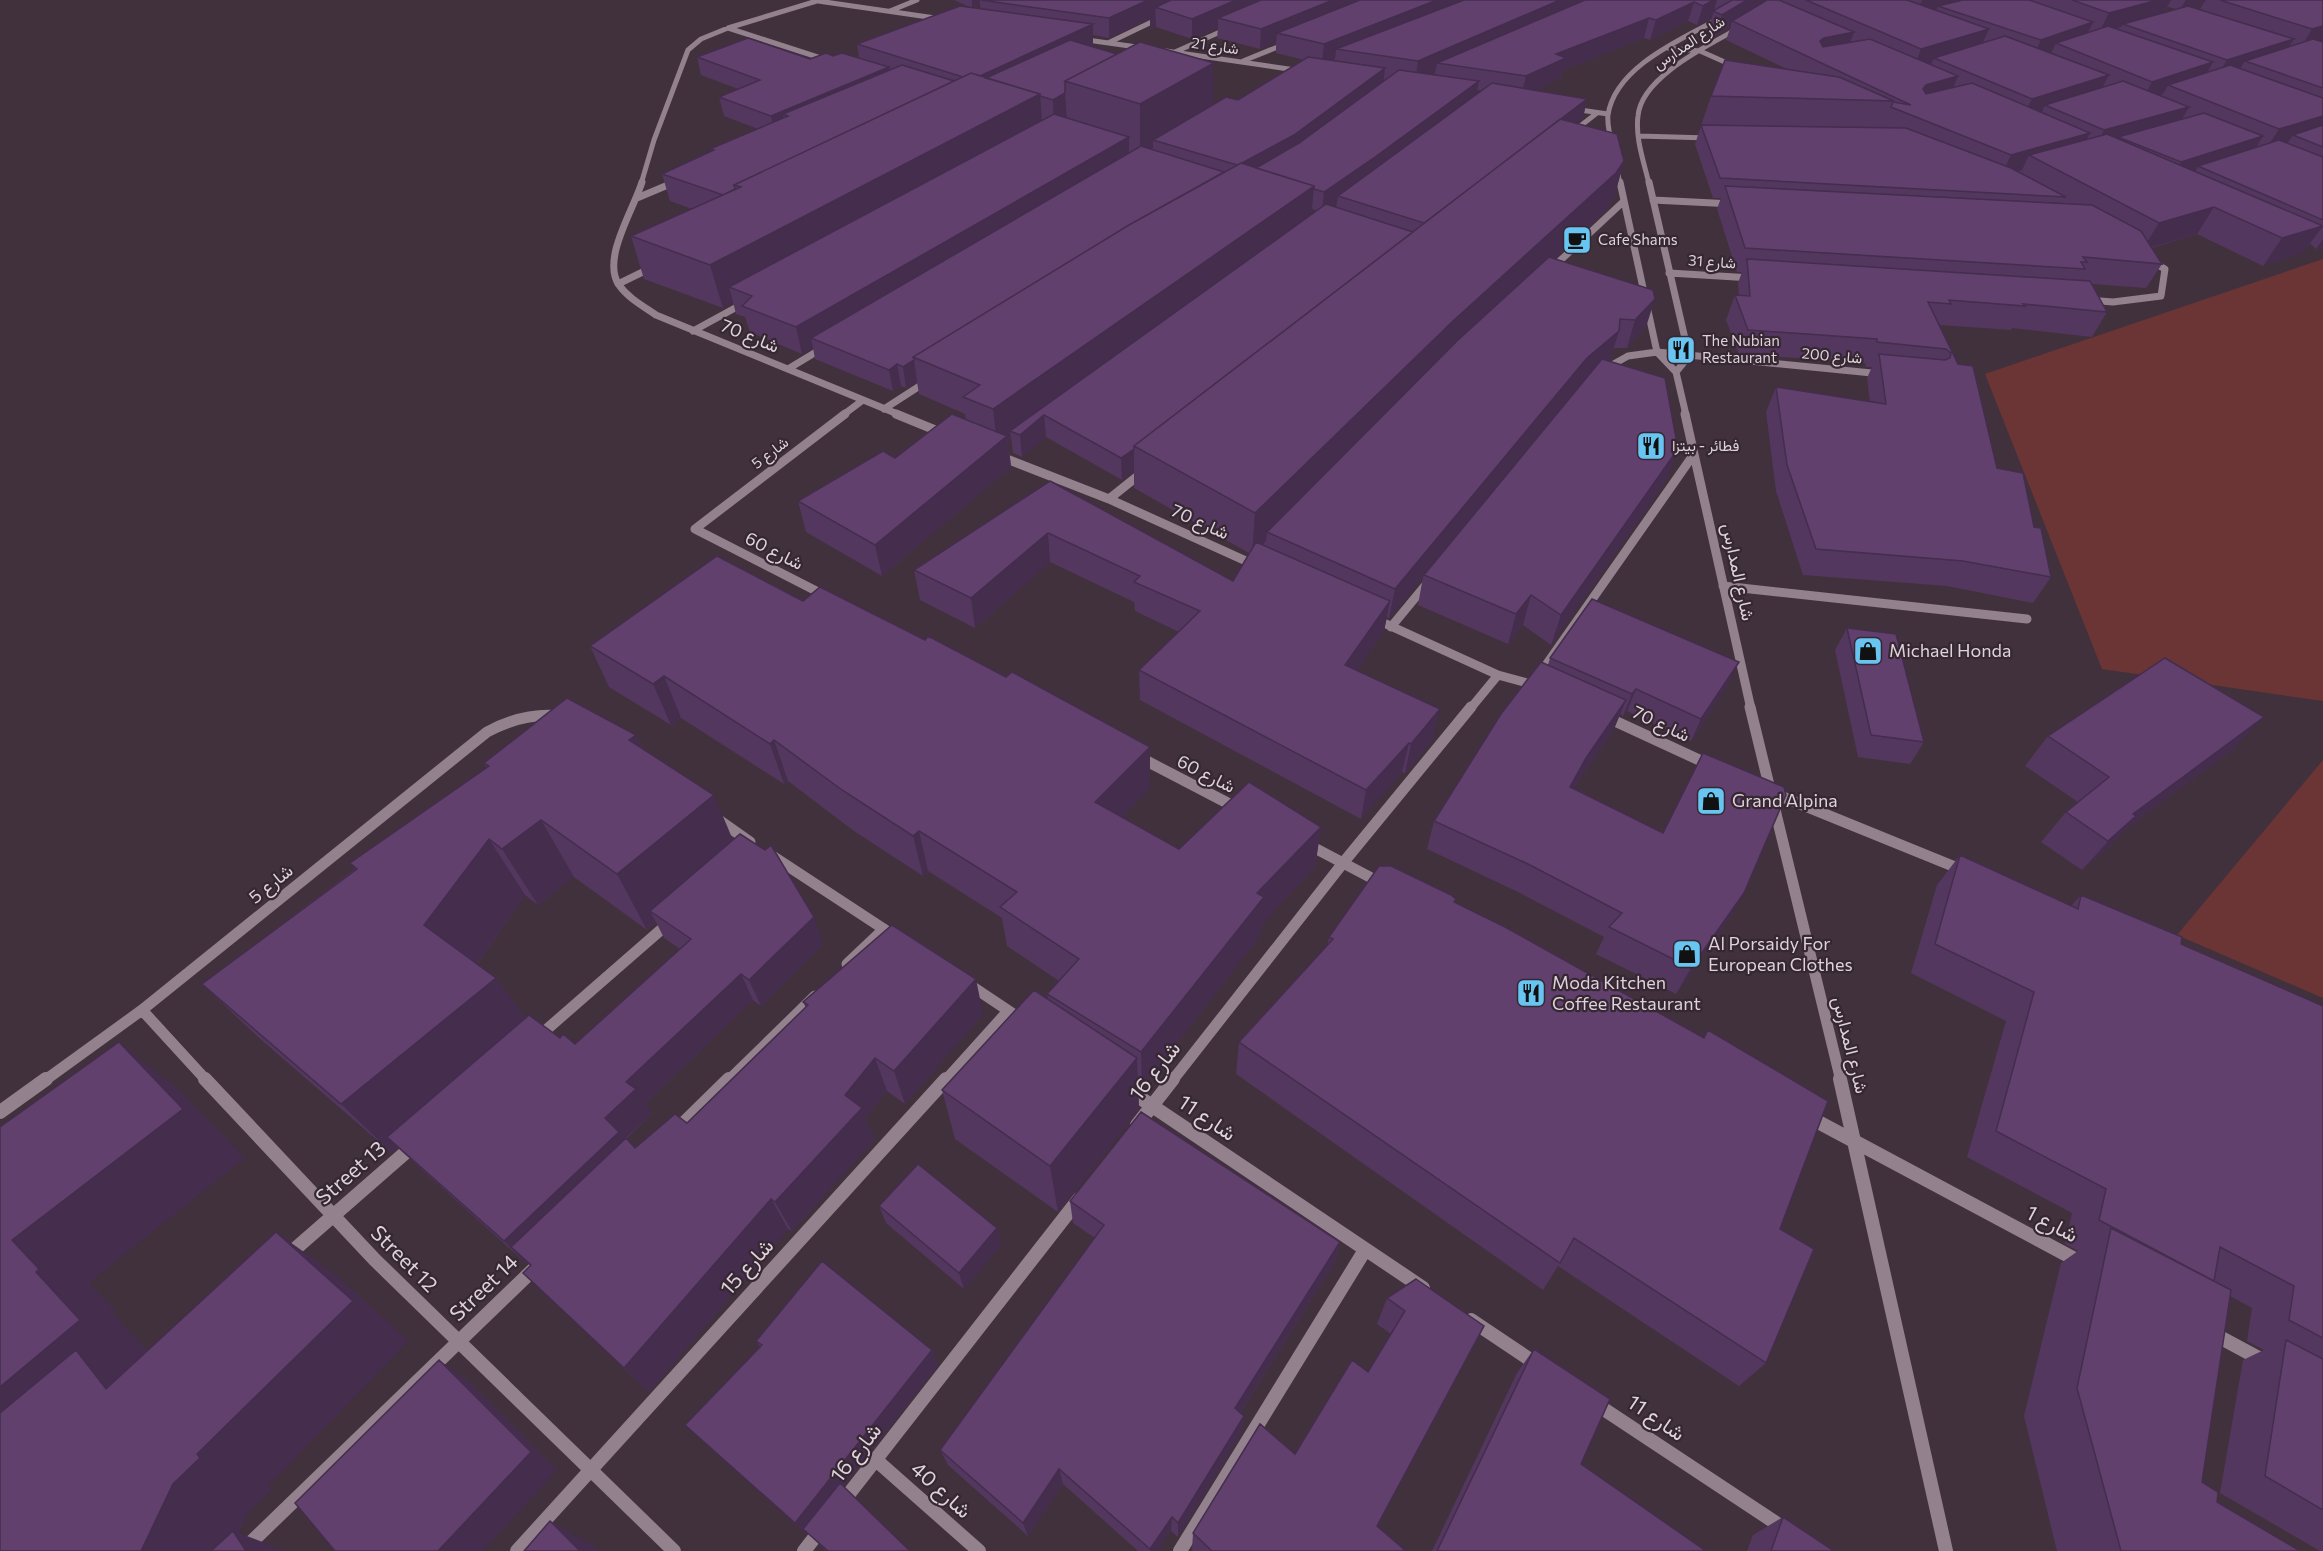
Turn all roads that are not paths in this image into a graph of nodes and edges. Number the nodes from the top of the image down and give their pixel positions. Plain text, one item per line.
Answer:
1 (917, 0) edge
2 (819, 1) edge
3 (1732, 10) edge
4 (889, 11) junction
5 (1173, 12) edge
6 (1713, 12) edge
7 (1724, 15) junction
8 (951, 20) edge
9 (1750, 21) edge
10 (1238, 24) edge
11 (728, 28) junction
12 (1074, 38) edge
13 (1295, 40) edge
14 (1108, 43) junction
15 (1097, 48) edge
16 (1668, 48) junction
17 (1151, 49) edge
18 (1163, 51) edge
19 (1700, 51) junction
20 (1175, 52) junction
21 (1196, 55) junction
22 (1186, 61) edge
23 (834, 62) edge
24 (1241, 62) junction
25 (1292, 70) junction
26 (1742, 70) edge
27 (1314, 72) edge
28 (1282, 76) edge
29 (1564, 108) edge
30 (1597, 113) junction
31 (1608, 114) junction
32 (1638, 136) junction
33 (1718, 138) edge
34 (1562, 141) edge
35 (690, 176) edge
36 (637, 198) junction
37 (1653, 200) junction
38 (1624, 201) junction
39 (1736, 204) edge
40 (2138, 254) edge
41 (660, 263) edge
42 (1669, 273) junction
43 (1545, 274) edge
44 (1762, 279) edge
45 (618, 284) junction
46 (755, 297) edge
47 (2078, 300) edge
48 (693, 331) junction
49 (838, 339) edge
50 (1657, 352) junction
51 (1689, 356) junction
52 (788, 369) junction
53 (1677, 372) junction
54 (1887, 375) edge
55 (933, 378) edge
56 (1593, 379) edge
57 (863, 400) junction
58 (884, 408) junction
59 (956, 438) edge
60 (1007, 448) edge
61 (987, 451) edge
62 (1694, 454) junction
63 (998, 455) junction
64 (1155, 462) edge
65 (1109, 499) junction
66 (695, 529) joint
67 (1261, 556) edge
68 (1253, 564) junction
69 (1263, 569) edge
70 (1434, 575) edge
71 (1723, 586) junction
72 (833, 600) edge
73 (1359, 612) edge
74 (2027, 619) dead end
75 (1390, 627) junction
76 (1498, 675) junction
77 (1533, 683) junction
78 (1544, 688) edge
79 (1598, 713) edge
80 (573, 721) edge
81 (1130, 753) edge
82 (1716, 767) edge
83 (1764, 789) junction
84 (709, 813) edge
85 (1247, 813) edge
86 (1300, 841) edge
87 (1342, 862) junction
88 (1979, 878) edge
89 (1394, 889) edge
90 (685, 909) edge
91 (884, 929) junction
92 (903, 942) edge
93 (841, 970) edge
94 (960, 979) edge
95 (824, 987) edge
96 (142, 1010) junction
97 (1008, 1011) junction
98 (1037, 1030) edge
99 (531, 1043) edge
100 (1114, 1081) edge
101 (1152, 1106) junction
102 (1796, 1110) edge
103 (0, 1113) edge
104 (1130, 1134) edge
105 (423, 1138) edge
106 (1856, 1143) junction
107 (662, 1144) edge
108 (1087, 1190) edge
109 (332, 1217) junction
110 (1365, 1250) junction
111 (551, 1252) edge
112 (278, 1264) edge
113 (2095, 1270) dead end
114 (1434, 1296) edge
115 (1463, 1315) edge
116 (2198, 1325) edge
117 (458, 1342) junction
118 (2282, 1370) edge
119 (1552, 1374) edge
120 (1581, 1394) edge
121 (876, 1460) junction
122 (591, 1469) junction
123 (1798, 1538) edge
124 (242, 1551) edge
125 (517, 1551) edge
126 (674, 1551) edge
127 (804, 1551) edge
128 (979, 1551) edge
129 (1180, 1551) edge
130 (1946, 1551) edge

1 - 4 street
2 - 4 street
2 - 11 street
3 - 7 street, شارع المدارس
4 - 8 street
5 - 14 street
6 - 7 street
7 - 16 street, شارع المدارس
9 - 19 street, شارع المدارس
10 - 20 street
11 - 23 street
11 - 36 street
12 - 14 street
13 - 24 street
14 - 15 street
14 - 17 street
16 - 19 street
16 - 31 street, شارع المدارس
18 - 20 street, شارع 21
19 - 26 street
19 - 32 street, شارع المدارس
20 - 21 street, شارع 21
21 - 22 street
21 - 24 street, شارع 21
24 - 25 street, شارع 21
25 - 27 street, شارع 21
25 - 28 street
29 - 30 street
30 - 31 street
30 - 34 street
31 - 38 street
32 - 33 street
32 - 37 street, شارع المدارس
35 - 36 street
36 - 45 street
37 - 39 street
37 - 42 street, شارع المدارس
38 - 43 street
38 - 50 street
40 - 47 street
41 - 45 street
42 - 44 street, شارع 31
42 - 51 street, شارع المدارس
45 - 48 street, شارع 70
46 - 48 street
48 - 52 street, شارع 70
49 - 52 street
50 - 51 street, شارع 200
50 - 53 street
50 - 56 street, شارع 200
51 - 53 street
51 - 54 street, شارع 200
52 - 57 street, شارع 70
53 - 62 street, شارع المدارس
55 - 58 street
57 - 58 street, شارع 70
57 - 66 street, شارع 5
58 - 59 street, شارع 70
60 - 63 street
61 - 63 street, شارع 70
62 - 71 street, شارع المدارس
62 - 77 street
63 - 65 street, شارع 70
64 - 65 street
65 - 68 street, شارع 70
66 - 72 street, شارع 60
67 - 68 street
68 - 69 street, شارع 70
70 - 75 street
71 - 74 street
71 - 83 street, شارع المدارس
73 - 75 street
75 - 76 street
76 - 77 street
76 - 87 street, شارع 16
77 - 78 street
79 - 82 street, شارع 70
80 - 96 street, شارع 5
81 - 85 street, شارع 60
83 - 88 street
83 - 106 street, شارع المدارس
84 - 91 street
86 - 87 street
87 - 89 street
87 - 101 street, شارع 16
90 - 99 street
91 - 92 street
91 - 93 street
94 - 97 street
95 - 107 street
96 - 103 street, شارع 5
96 - 109 street, Street 12
97 - 98 street
97 - 122 street, شارع 15
100 - 101 street, شارع 11
101 - 104 street, شارع 16
101 - 110 street, شارع 11
102 - 106 street
105 - 109 street, Street 13
106 - 113 street, شارع 1
106 - 130 street, شارع المدارس
108 - 121 street, شارع 16
109 - 112 street, Street 13
109 - 117 street, Street 12
110 - 114 street, شارع 11
110 - 129 street
111 - 117 street, Street 14
115 - 119 street
116 - 118 street
117 - 122 street, Street 12
117 - 124 street, Street 14
120 - 123 street, شارع 11
121 - 127 street, شارع 16
121 - 128 street, شارع 40
122 - 125 street, شارع 15
122 - 126 street, Street 12

